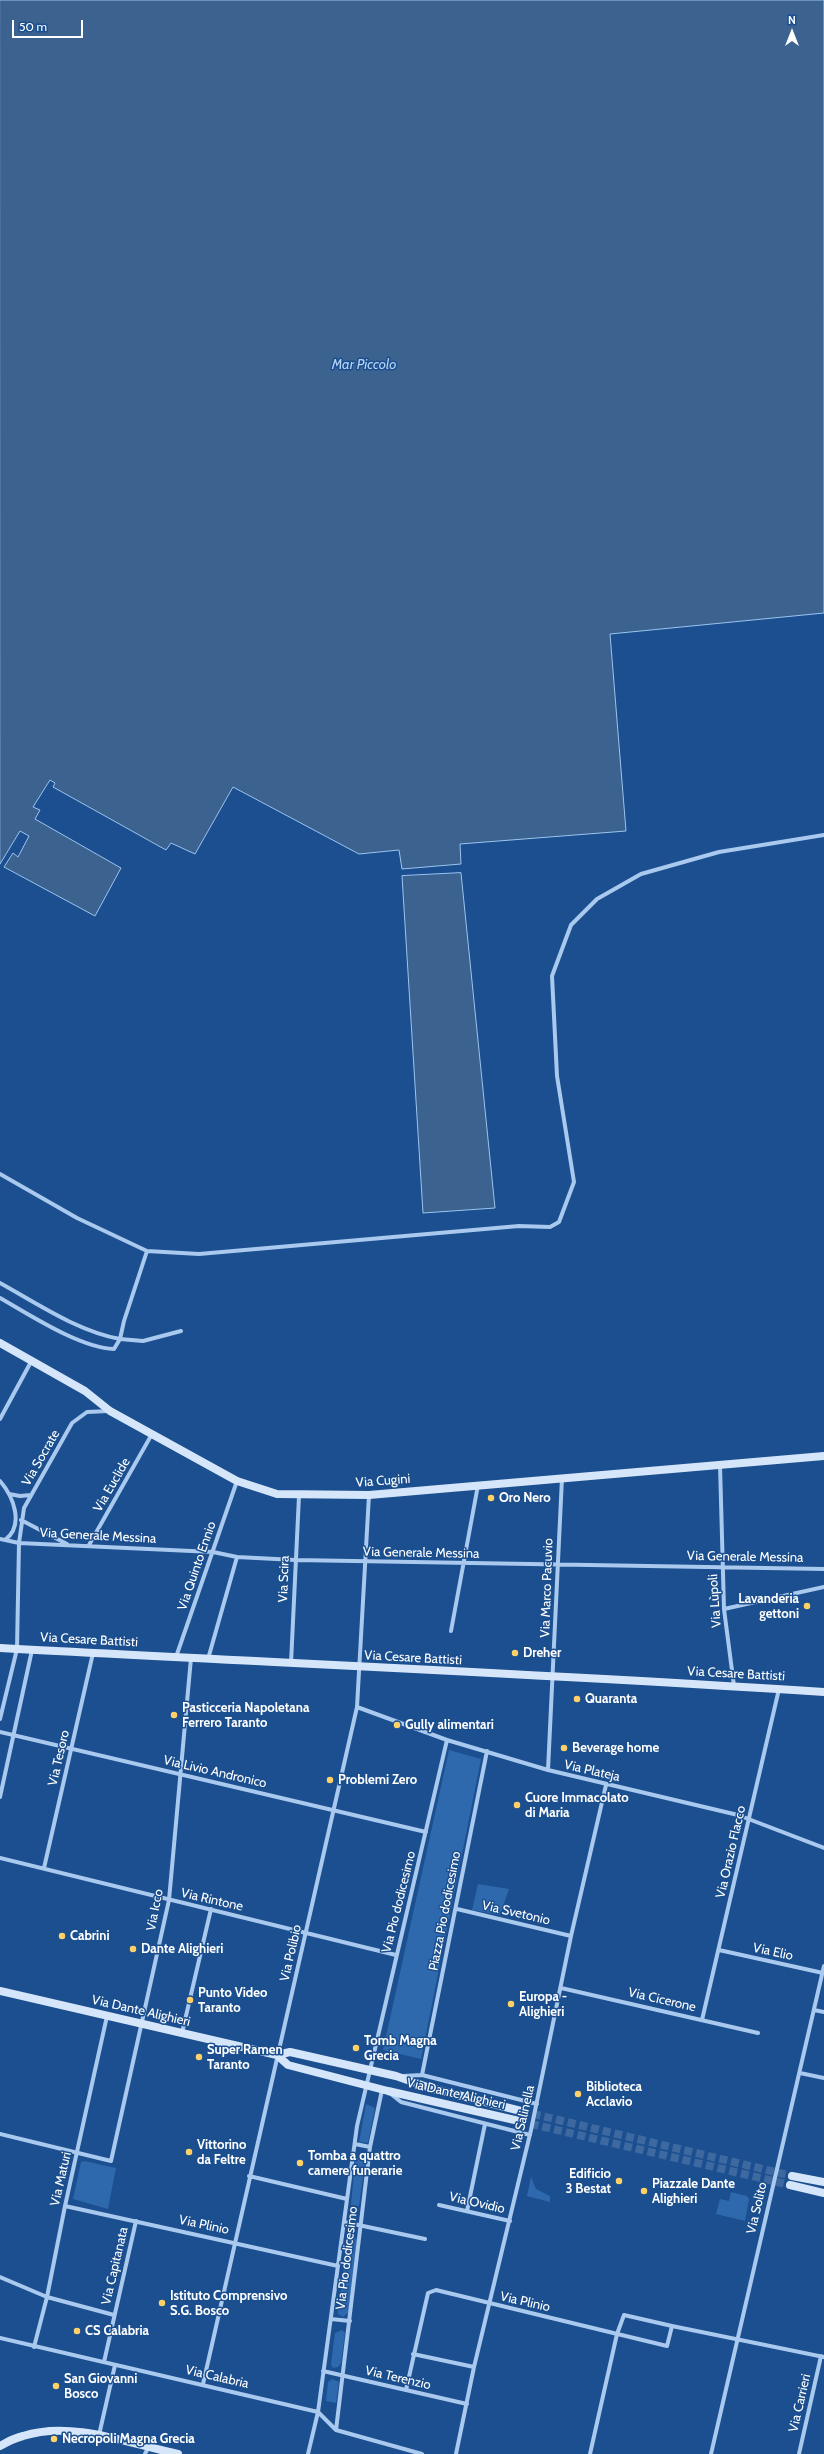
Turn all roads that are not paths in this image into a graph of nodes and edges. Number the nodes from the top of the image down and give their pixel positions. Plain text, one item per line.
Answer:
1 (824, 835) edge
2 (0, 1174) edge
3 (147, 1251) junction
4 (0, 1283) edge
5 (0, 1298) edge
6 (181, 1331) dead end
7 (120, 1339) junction
8 (0, 1343) edge
9 (32, 1360) junction
10 (110, 1411) junction
11 (0, 1419) edge
12 (152, 1434) junction
13 (824, 1456) edge
14 (720, 1465) junction
15 (562, 1478) junction
16 (0, 1481) edge
17 (237, 1481) junction
18 (478, 1485) junction
19 (9, 1494) junction
20 (31, 1495) junction
21 (369, 1495) junction
22 (299, 1496) junction
23 (21, 1520) junction
24 (0, 1539) edge
25 (5, 1540) junction
26 (19, 1543) junction
27 (68, 1544) junction
28 (89, 1545) junction
29 (213, 1552) junction
30 (237, 1557) junction
31 (295, 1560) junction
32 (365, 1562) junction
33 (463, 1564) junction
34 (558, 1564) junction
35 (722, 1566) junction
36 (824, 1568) edge
37 (824, 1587) edge
38 (724, 1609) junction
39 (451, 1631) dead end
40 (0, 1648) edge
41 (17, 1649) junction
42 (32, 1650) junction
43 (94, 1652) junction
44 (176, 1657) junction
45 (191, 1658) junction
46 (208, 1659) junction
47 (291, 1663) junction
48 (360, 1667) junction
49 (553, 1675) junction
50 (734, 1686) junction
51 (779, 1689) junction
52 (824, 1692) edge
53 (357, 1707) junction
54 (0, 1719) edge
55 (0, 1732) edge
56 (14, 1735) junction
57 (447, 1740) junction
58 (72, 1749) junction
59 (487, 1751) junction
60 (548, 1770) junction
61 (180, 1774) junction
62 (606, 1785) junction
63 (0, 1797) edge
64 (332, 1810) junction
65 (749, 1818) junction
66 (426, 1832) junction
67 (824, 1848) edge
68 (0, 1858) edge
69 (44, 1868) junction
70 (169, 1900) junction
71 (211, 1909) junction
72 (457, 1909) junction
73 (306, 1933) junction
74 (571, 1936) junction
75 (719, 1950) junction
76 (396, 1955) junction
77 (824, 1966) edge
78 (823, 1973) junction
79 (561, 1988) junction
80 (0, 1991) edge
81 (814, 2010) junction
82 (824, 2012) edge
83 (107, 2016) junction
84 (702, 2020) junction
85 (141, 2023) junction
86 (182, 2033) junction
87 (758, 2033) dead end
88 (277, 2055) junction
89 (371, 2070) junction
90 (800, 2073) junction
91 (422, 2075) junction
92 (396, 2076) junction
93 (824, 2078) edge
94 (367, 2085) junction
95 (385, 2090) junction
96 (537, 2104) junction
97 (521, 2111) tunnel mouth
98 (519, 2120) tunnel mouth
99 (485, 2124) junction
100 (0, 2134) edge
101 (530, 2135) junction
102 (355, 2144) junction
103 (370, 2147) junction
104 (77, 2153) junction
105 (249, 2176) junction
106 (792, 2176) tunnel mouth
107 (824, 2182) edge
108 (790, 2185) tunnel mouth
109 (824, 2193) edge
110 (347, 2199) junction
111 (439, 2205) dead end
112 (65, 2206) junction
113 (467, 2211) junction
114 (136, 2221) junction
115 (510, 2221) junction
116 (344, 2222) junction
117 (361, 2224) junction
118 (425, 2239) dead end
119 (234, 2242) junction
120 (338, 2266) junction
121 (0, 2278) edge
122 (47, 2297) junction
123 (490, 2304) junction
124 (114, 2315) junction
125 (331, 2319) junction
126 (350, 2321) junction
127 (672, 2326) junction
128 (617, 2334) junction
129 (0, 2338) edge
130 (737, 2339) junction
131 (34, 2347) junction
132 (413, 2354) junction
133 (823, 2356) edge
134 (104, 2362) junction
135 (115, 2365) junction
136 (474, 2367) junction
137 (323, 2371) junction
138 (344, 2376) junction
139 (202, 2384) junction
140 (406, 2390) junction
141 (467, 2404) junction
142 (318, 2412) junction
143 (336, 2430) junction
144 (99, 2435) junction
145 (0, 2446) edge
146 (146, 2451) edge
147 (178, 2454) edge
148 (308, 2454) edge
149 (422, 2454) edge
150 (456, 2454) edge
151 (590, 2454) edge
152 (711, 2454) edge
153 (799, 2454) edge

1 - 3 street
2 - 3 street
3 - 7 street
4 - 7 street
5 - 7 street
6 - 7 street
8 - 9 main road, Via Cugini
9 - 10 main road, Via Cugini
9 - 11 street
10 - 12 main road, Via Cugini
10 - 20 street, Via Socrate
12 - 17 main road, Via Cugini
12 - 28 street, Via Euclide
13 - 14 main road, Via Cugini
14 - 15 main road, Via Cugini
14 - 35 street, Via Lùpoli
15 - 18 main road, Via Cugini
15 - 34 street, Via Marco Pacuvio
16 - 19 street
17 - 22 main road, Via Cugini
17 - 29 street, Via Quinto Ennio
18 - 21 main road, Via Cugini
18 - 33 street
19 - 20 street
19 - 25 street
20 - 23 street, Via Socrate
21 - 22 main road, Via Cugini
21 - 32 street, Via Polibio
22 - 31 street, Via Scira
23 - 26 street, Via Socrate
23 - 27 street
24 - 25 street, Via Generale Messina
25 - 26 street, Via Generale Messina
26 - 27 street, Via Generale Messina
26 - 41 street, Via Socrate
27 - 28 street, Via Generale Messina
28 - 29 street, Via Generale Messina
29 - 30 street, Via Generale Messina
29 - 44 street, Via Quinto Ennio
30 - 31 street, Via Generale Messina
30 - 46 street
31 - 32 street, Via Generale Messina
31 - 47 street, Via Scira
32 - 33 street, Via Generale Messina
32 - 48 street, Via Polibio
33 - 34 street, Via Generale Messina
33 - 39 street
34 - 35 street, Via Generale Messina
34 - 49 street, Via Marco Pacuvio
35 - 36 street, Via Generale Messina
35 - 38 street, Via Lùpoli
37 - 38 street
38 - 50 street, Via Lùpoli
40 - 41 main road, Via Cesare Battisti
41 - 42 main road, Via Cesare Battisti
41 - 54 street, Via Socrate
42 - 43 main road, Via Cesare Battisti
42 - 56 street
43 - 44 main road, Via Cesare Battisti
43 - 58 street, Via Tesoro
44 - 45 main road, Via Cesare Battisti
45 - 46 main road, Via Cesare Battisti
45 - 61 street, Via Icco
46 - 47 main road, Via Cesare Battisti
47 - 48 main road, Via Cesare Battisti
48 - 49 main road, Via Cesare Battisti
48 - 53 street, Via Polibio
49 - 50 main road, Via Cesare Battisti
49 - 60 street, Via Marco Pacuvio
50 - 51 main road, Via Cesare Battisti
51 - 52 main road, Via Cesare Battisti
51 - 65 street, Via Orazio Flacco
53 - 57 street, Via Plateja
53 - 64 street, Via Polibio
55 - 56 street, Via Livio Andronico
56 - 58 street, Via Livio Andronico
56 - 63 street
57 - 59 street, Via Plateja
57 - 66 street, Via Pio dodicesimo
58 - 61 street, Via Livio Andronico
58 - 69 street, Via Tesoro
59 - 60 street, Via Plateja
59 - 72 street, Piazza Pio dodicesimo
60 - 62 street, Via Plateja
61 - 64 street, Via Livio Andronico
61 - 70 street, Via Icco
62 - 65 street, Via Plateja
62 - 74 street, Via Salinella
64 - 66 street, Via Livio Andronico
64 - 73 street, Via Polibio
65 - 67 street, Via Plateja
65 - 75 street, Via Orazio Flacco
66 - 76 street, Via Pio dodicesimo
68 - 69 street, Via Rintone
69 - 70 street, Via Rintone
70 - 71 street, Via Rintone
70 - 85 street, Via Icco
71 - 73 street, Via Rintone
71 - 86 street
72 - 74 street, Via Svetonio
72 - 91 street, Piazza Pio dodicesimo
73 - 76 street, Via Rintone
73 - 88 street, Via Polibio
74 - 79 street, Via Salinella
75 - 78 street, Via Elio
75 - 84 street, Via Orazio Flacco
76 - 89 street, Via Pio dodicesimo
77 - 78 street, Via Solìto
78 - 81 street, Via Solìto
79 - 84 street, Via Cicerone
79 - 96 street, Via Salinella
80 - 83 main road, Via Dante Alighieri
81 - 82 street
81 - 90 street, Via Solìto
83 - 85 main road, Via Dante Alighieri
83 - 104 street, Via Maturi
84 - 87 street, Via Cicerone
85 - 86 main road, Via Dante Alighieri
85 - 104 street, Via Icco
86 - 88 main road, Via Dante Alighieri
88 - 89 main road, Via Dante Alighieri
88 - 94 main road, Via Dante Alighieri
88 - 105 street, Via Polibio
89 - 92 main road, Via Dante Alighieri
89 - 94 street, Via Pio dodicesimo
90 - 93 street
90 - 130 street, Via Solìto
91 - 92 street, Via Dante Alighieri
91 - 96 street, Via Dante Alighieri
92 - 97 main road, Via Dante Alighieri
94 - 95 main road, Via Dante Alighieri
94 - 102 street, Via Pio dodicesimo
95 - 98 main road, Via Dante Alighieri
95 - 99 street, Via Dante Alighieri
95 - 103 street, Via Pio dodicesimo
96 - 101 street, Via Salinella
99 - 101 street, Via Dante Alighieri
99 - 113 street, Via Dante Alighieri
100 - 104 street
101 - 115 street, Via Salinella
102 - 103 street
102 - 110 street, Via Pio dodicesimo
103 - 117 street, Via Pio dodicesimo
104 - 112 street, Via Maturi
105 - 110 street
105 - 119 street, Via Polibio
106 - 107 main road
108 - 109 main road
110 - 116 street, Via Pio dodicesimo
111 - 113 street, Via Ovidio
112 - 114 street, Via Plinio
112 - 122 street, Via Maturi
113 - 115 street, Via Ovidio
114 - 119 street, Via Plinio
114 - 124 street, Via Capitanata
115 - 123 street, Via Salinella
116 - 117 street
116 - 120 street, Via Pio dodicesimo
117 - 118 street
117 - 126 street, Via Pio dodicesimo
119 - 120 street, Via Plinio
119 - 139 street, Via Polibio
120 - 125 street, Via Pio dodicesimo
121 - 122 street
122 - 124 street
122 - 131 street, Via Maturi
123 - 128 street, Via Plinio
123 - 132 street, Via Plinio
123 - 136 street, Via Salinella
124 - 134 street, Via Capitanata
125 - 126 street
125 - 137 street, Via Pio dodicesimo
126 - 138 street, Via Pio dodicesimo
127 - 128 street
127 - 128 street, Via Plinio
127 - 130 street
128 - 151 street
129 - 131 street, Via Calabria
130 - 133 street
130 - 152 street, Via Solìto
131 - 134 street, Via Calabria
132 - 136 street
132 - 140 street
133 - 153 street, Via Carrieri
134 - 135 street, Via Calabria
135 - 139 street, Via Calabria
135 - 144 street
136 - 141 street, Via Salinella
137 - 138 street, Via Terenzio
137 - 142 street, Via Pio dodicesimo
138 - 140 street, Via Terenzio
138 - 143 street, Via Pio dodicesimo
139 - 142 street, Via Calabria
140 - 141 street, Via Terenzio
141 - 150 street, Via Salinella
142 - 143 street
142 - 148 street, Via Pio dodicesimo
143 - 149 street
144 - 145 main road
144 - 146 main road
146 - 147 main road

